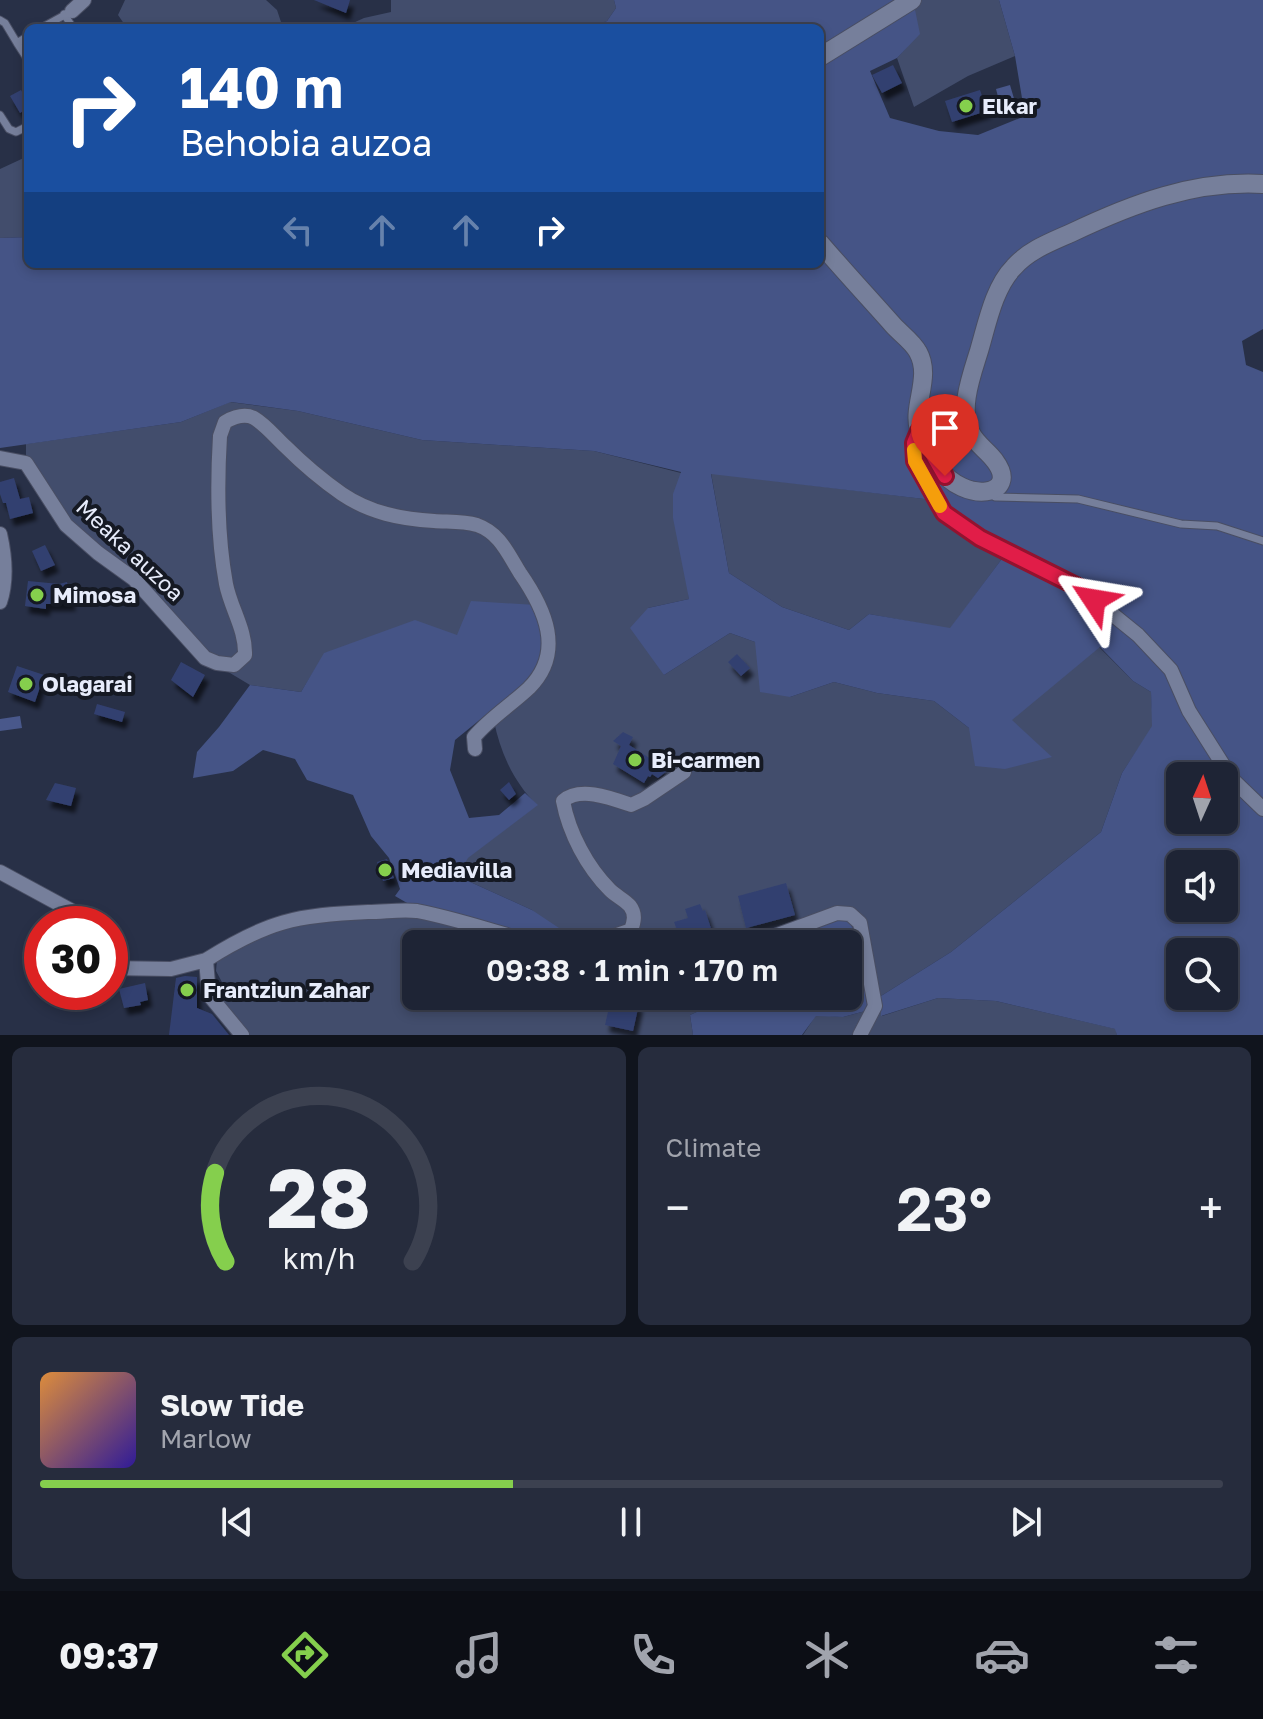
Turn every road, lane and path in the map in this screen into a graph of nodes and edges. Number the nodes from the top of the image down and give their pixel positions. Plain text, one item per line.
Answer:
1 (84, 0) edge
2 (912, 0) edge
3 (68, 12) junction
4 (0, 20) edge
5 (48, 24) edge
6 (72, 24) edge
7 (24, 39) edge
8 (17, 43) junction
9 (24, 54) edge
10 (824, 55) edge
11 (0, 115) edge
12 (24, 128) edge
13 (1263, 184) edge
14 (824, 247) edge
15 (919, 431) junction
16 (0, 458) edge
17 (989, 493) junction
18 (0, 534) edge
19 (1263, 541) edge
20 (0, 602) edge
21 (475, 749) dead end
22 (684, 772) dead end
23 (1263, 809) edge
24 (0, 872) edge
25 (63, 906) edge
26 (485, 930) edge
27 (631, 930) edge
28 (791, 930) edge
29 (861, 930) edge
30 (862, 934) edge
31 (206, 960) junction
32 (128, 968) edge
33 (242, 1035) edge
34 (860, 1035) edge

1 - 3 street
2 - 10 street
3 - 5 lane
3 - 6 lane
4 - 8 lane
7 - 8 lane
8 - 9 lane
11 - 12 lane
13 - 17 street
14 - 15 street
15 - 17 street
15 - 23 street
16 - 21 street, Meaka auzoa
17 - 19 lane
18 - 20 street
22 - 27 street
24 - 25 street
26 - 31 street
28 - 29 street
30 - 34 street
31 - 32 street
31 - 33 street

